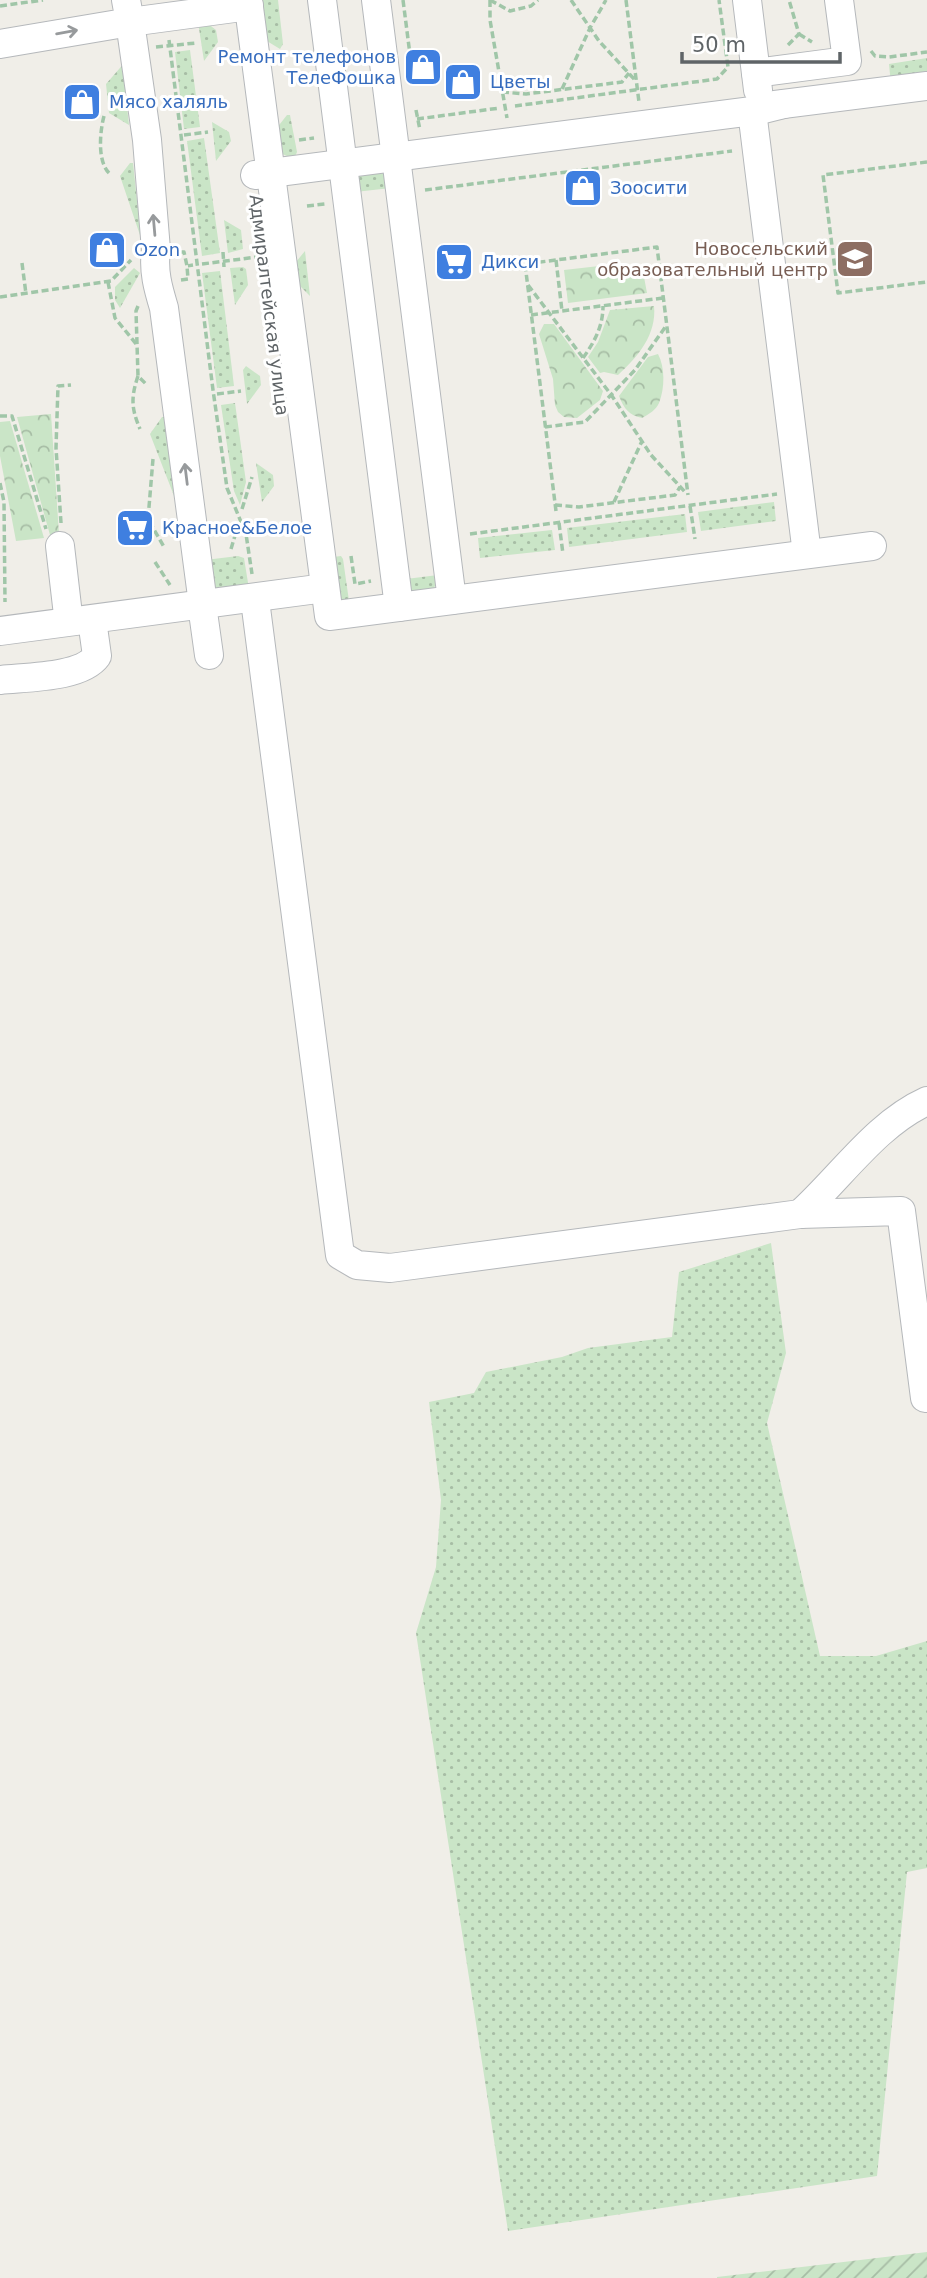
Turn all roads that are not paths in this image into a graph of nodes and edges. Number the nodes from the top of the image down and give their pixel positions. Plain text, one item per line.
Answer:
1 (322, 0) edge
2 (376, 0) edge
3 (747, 0) edge
4 (839, 0) edge
5 (239, 4) edge
6 (128, 11) edge
7 (0, 44) edge
8 (756, 73) junction
9 (927, 86) edge
10 (756, 110) junction
11 (396, 156) junction
12 (343, 163) junction
13 (261, 174) junction
14 (61, 541) road end
15 (872, 546) dead end
16 (807, 554) junction
17 (316, 589) junction
18 (453, 600) junction
19 (202, 605) junction
20 (399, 607) junction
21 (256, 608) dead end
22 (80, 617) junction
23 (0, 631) edge
24 (209, 655) dead end
25 (0, 680) edge
26 (927, 1101) edge
27 (800, 1214) junction
28 (925, 1398) dead end

1 - 12 street
2 - 11 street
3 - 8 street
4 - 8 street
5 - 6 street
5 - 13 street, Адмиралтейская улица
7 -> 6 street
19 -> 6 street
8 - 10 street
9 - 10 street
10 - 11 street
10 - 16 street
11 - 12 street
11 - 18 street
12 - 13 street
12 - 20 street
13 - 17 street, Адмиралтейская улица
14 - 22 street
15 - 16 street
16 - 18 street
17 - 19 street
17 - 20 street, Адмиралтейская улица
18 - 20 street
19 - 22 street
19 - 24 street
21 - 27 street
22 - 23 street
22 - 25 street
26 - 27 street
27 - 28 street

